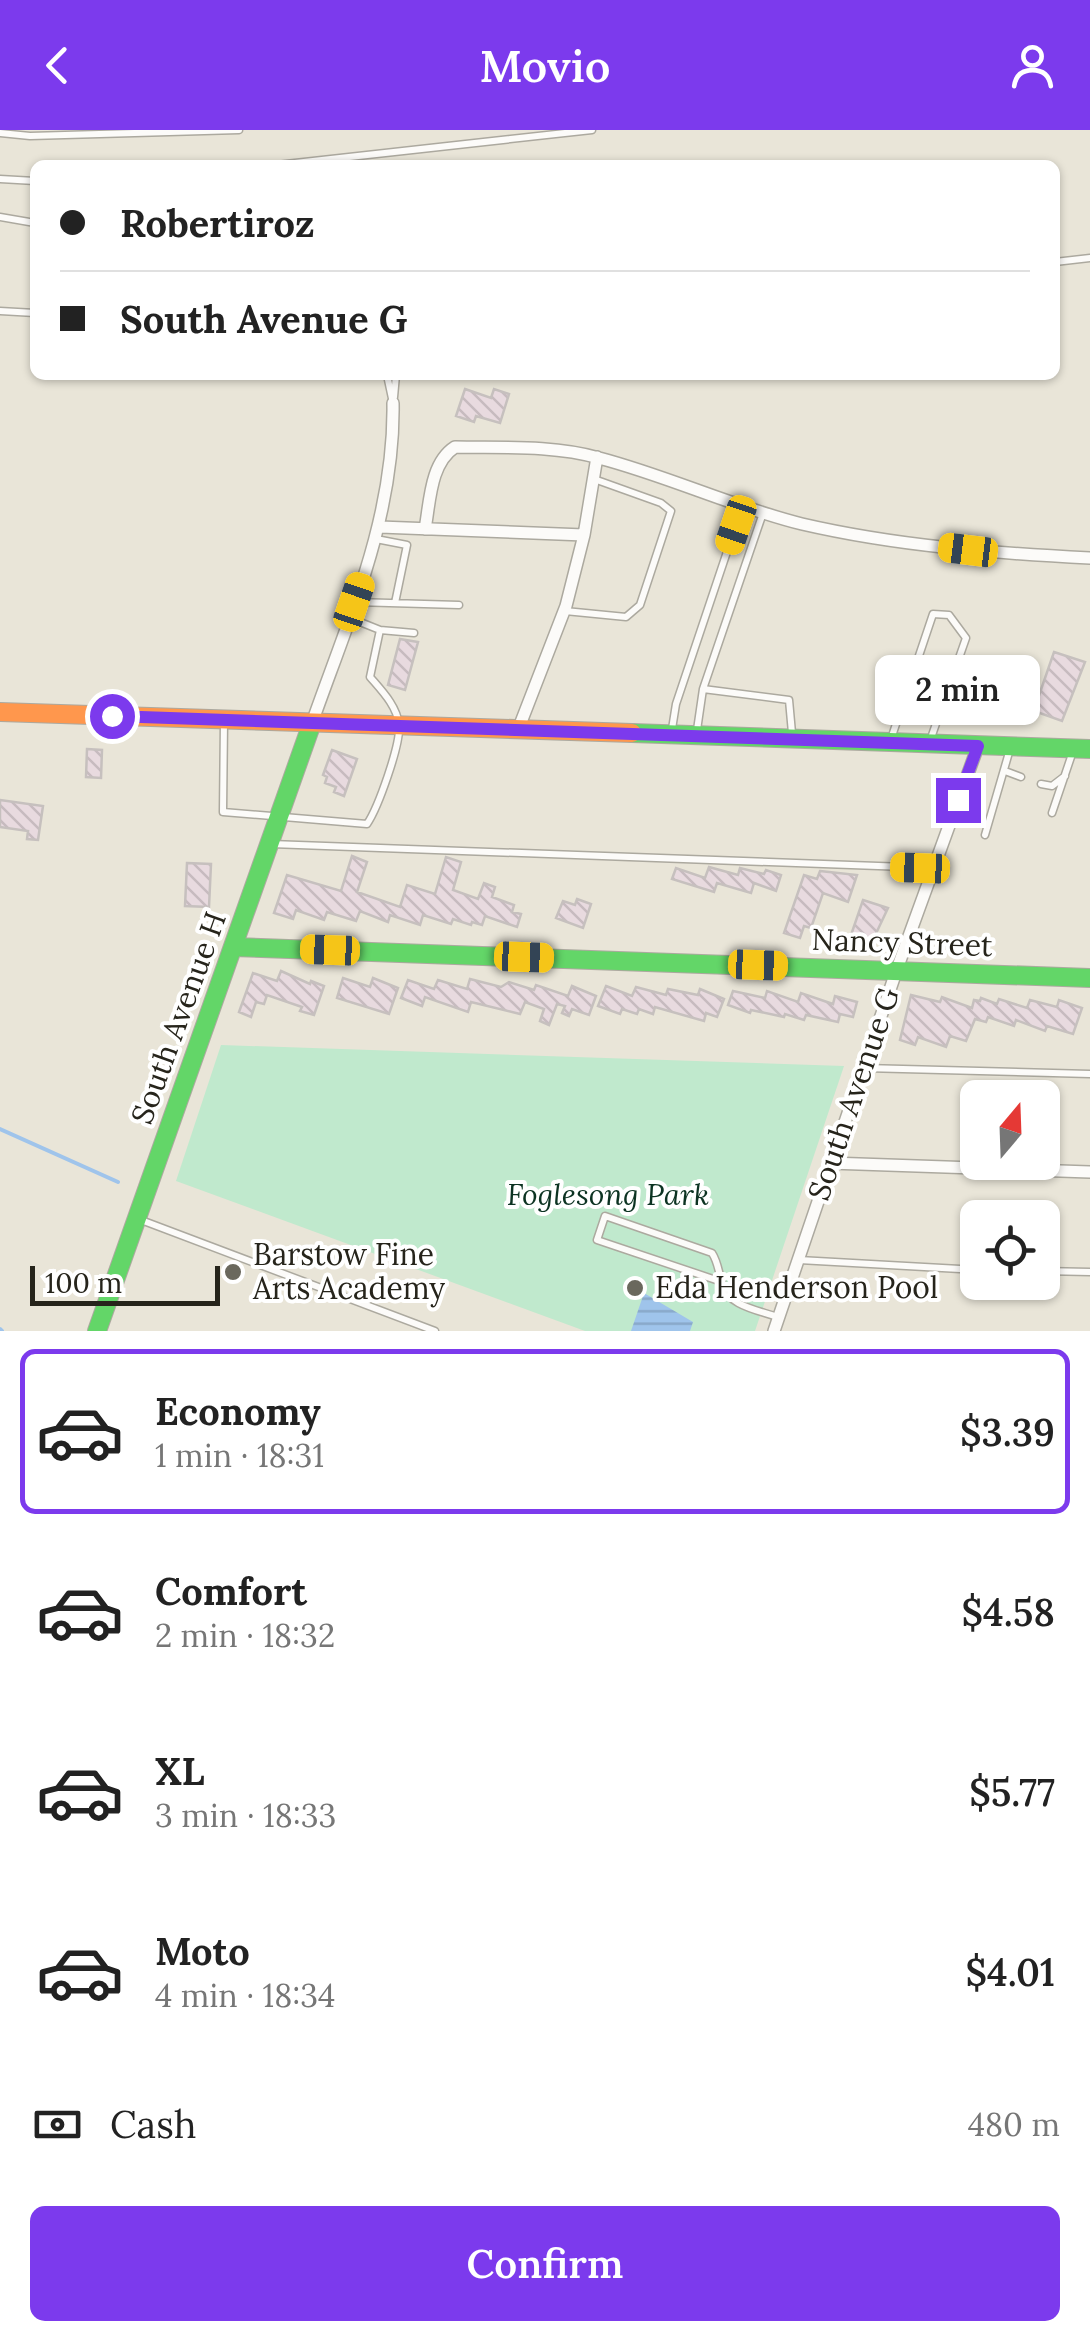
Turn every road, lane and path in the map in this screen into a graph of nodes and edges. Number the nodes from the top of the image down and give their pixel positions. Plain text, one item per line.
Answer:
1 (239, 130) edge
2 (592, 130) edge
3 (0, 133) edge
4 (321, 160) edge
5 (0, 179) edge
6 (30, 181) edge
7 (0, 217) edge
8 (30, 222) edge
9 (1090, 258) edge
10 (1060, 261) edge
11 (0, 311) edge
12 (30, 313) edge
13 (389, 380) edge
14 (396, 380) edge
15 (394, 403) junction
16 (597, 457) junction
17 (594, 479) junction
18 (763, 512) junction
19 (736, 525) dead end
20 (425, 528) junction
21 (378, 533) junction
22 (584, 535) junction
23 (1090, 558) edge
24 (354, 602) junction
25 (394, 603) junction
26 (459, 605) dead end
27 (564, 610) junction
28 (348, 618) junction
29 (380, 630) junction
30 (414, 633) dead end
31 (704, 689) junction
32 (0, 712) edge
33 (224, 720) junction
34 (312, 723) junction
35 (400, 726) junction
36 (518, 730) junction
37 (671, 735) junction
38 (696, 736) junction
39 (792, 740) junction
40 (890, 743) junction
41 (929, 744) junction
42 (978, 746) junction
43 (1010, 747) junction
44 (1082, 749) edge
45 (1004, 771) junction
46 (1066, 775) junction
47 (1022, 777) dead end
48 (1041, 784) dead end
49 (1052, 813) dead end
50 (280, 816) junction
51 (985, 835) dead end
52 (270, 844) junction
53 (933, 868) junction
54 (233, 947) junction
55 (897, 969) junction
56 (1090, 978) edge
57 (863, 1068) junction
58 (1090, 1074) edge
59 (830, 1163) junction
60 (1090, 1172) edge
61 (137, 1218) junction
62 (798, 1260) junction
63 (960, 1269) edge
64 (1060, 1272) edge
65 (1090, 1272) edge
66 (722, 1282) junction
67 (778, 1317) junction
68 (97, 1331) edge
69 (435, 1331) edge
70 (774, 1331) edge

1 - 3 lane
2 - 4 lane
5 - 6 lane
7 - 8 lane
9 - 10 lane
11 - 12 lane
13 - 15 lane
14 - 15 lane
15 - 21 street
16 - 17 street
16 - 18 street
16 - 20 street
17 - 22 street
17 - 27 lane
18 - 23 street
18 - 31 lane
19 - 37 lane
20 - 21 street
20 - 22 street
21 - 24 street
21 - 25 lane
22 - 27 street
24 - 25 lane
24 - 28 street
25 - 26 lane
27 - 36 street
28 - 29 lane
28 - 34 street
29 - 30 lane
29 - 35 lane
31 - 38 lane
31 - 39 lane
32 - 33 street
33 - 34 street
33 - 50 lane
34 - 35 street
34 - 50 street, South Avenue H
35 - 36 street
35 - 50 lane
36 - 37 street
37 - 38 street
38 - 39 street
39 - 40 street
40 - 41 street
40 - 41 lane
41 - 42 street
42 - 43 street
42 - 53 street, South Avenue G
43 - 44 street
43 - 45 lane
44 - 46 lane
45 - 47 lane
45 - 51 lane
46 - 48 lane
46 - 49 lane
50 - 52 street, South Avenue H
52 - 53 lane
52 - 54 street, South Avenue H
53 - 55 street, South Avenue G
54 - 55 street, Nancy Street
54 - 61 street, South Avenue H
55 - 56 street, Nancy Street
55 - 57 street, South Avenue G
57 - 58 lane
57 - 59 street, South Avenue G
59 - 60 street
59 - 62 street, South Avenue G
61 - 68 street, South Avenue H
61 - 69 lane
62 - 63 lane
62 - 67 street, South Avenue G
64 - 65 lane
66 - 66 lane
66 - 67 lane
67 - 70 street, South Avenue G

